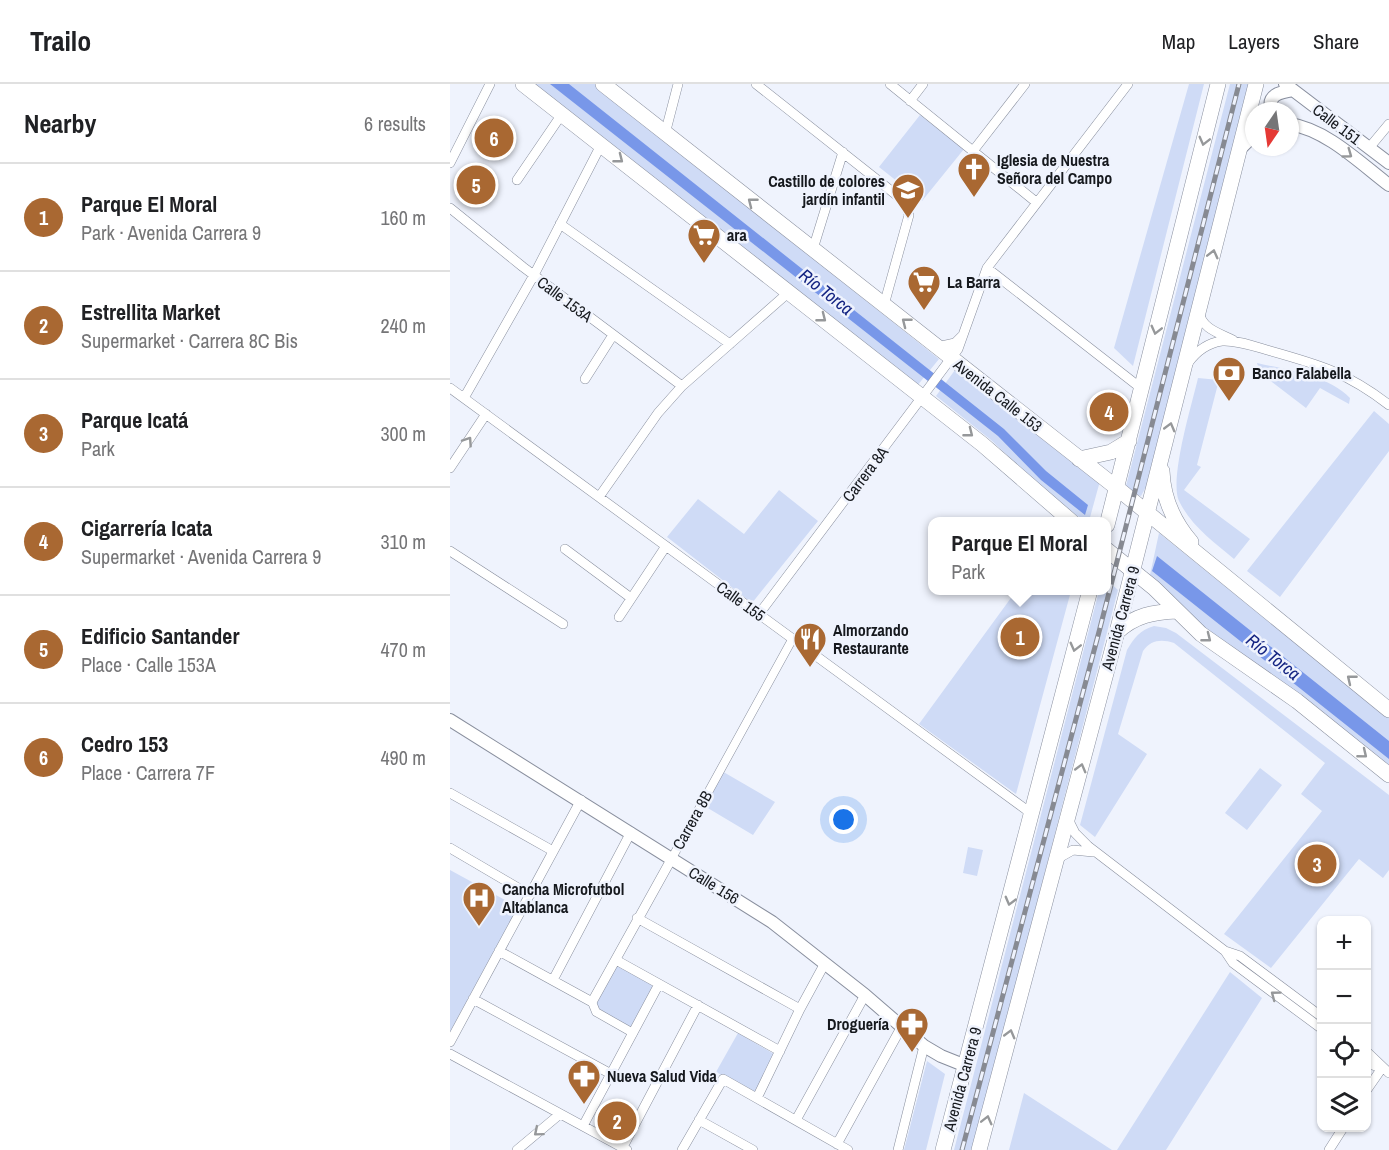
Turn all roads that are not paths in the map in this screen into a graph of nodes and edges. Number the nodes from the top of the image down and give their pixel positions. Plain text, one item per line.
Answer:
1 (490, 84) edge
2 (523, 84) edge
3 (603, 84) edge
4 (678, 84) edge
5 (756, 84) edge
6 (890, 84) edge
7 (923, 84) edge
8 (1025, 84) edge
9 (1128, 84) edge
10 (1218, 84) edge
11 (1256, 84) edge
12 (1289, 87) edge
13 (910, 101) junction
14 (1271, 102) edge
15 (562, 114) junction
16 (1389, 124) edge
17 (1299, 126) edge
18 (665, 134) junction
19 (601, 145) junction
20 (1245, 145) edge
21 (1369, 148) junction
22 (973, 151) junction
23 (1239, 151) junction
24 (843, 152) junction
25 (450, 163) edge
26 (1389, 163) edge
27 (517, 180) dead end
28 (1389, 185) edge
29 (1036, 202) junction
30 (450, 208) edge
31 (560, 224) junction
32 (813, 249) junction
33 (987, 268) junction
34 (534, 275) junction
35 (789, 292) junction
36 (884, 305) junction
37 (1199, 311) junction
38 (966, 331) junction
39 (613, 335) junction
40 (1240, 343) junction
41 (730, 344) junction
42 (937, 347) junction
43 (947, 365) junction
44 (1184, 371) junction
45 (585, 378) dead end
46 (682, 386) junction
47 (450, 388) edge
48 (1142, 389) junction
49 (926, 393) junction
50 (464, 398) junction
51 (1389, 405) edge
52 (486, 414) junction
53 (1129, 441) junction
54 (1162, 456) junction
55 (1079, 459) junction
56 (450, 468) edge
57 (1117, 488) junction
58 (599, 497) junction
59 (1147, 513) junction
60 (1066, 517) edge
61 (1109, 517) edge
62 (666, 546) junction
63 (565, 549) dead end
64 (450, 551) edge
65 (1111, 552) edge
66 (1134, 566) junction
67 (1212, 567) junction
68 (1089, 595) edge
69 (631, 598) junction
70 (1177, 611) junction
71 (759, 614) junction
72 (619, 617) dead end
73 (562, 624) dead end
74 (1117, 632) junction
75 (793, 638) junction
76 (1389, 710) edge
77 (450, 720) edge
78 (1389, 775) edge
79 (450, 793) edge
80 (581, 800) junction
81 (1032, 814) junction
82 (1068, 818) junction
83 (631, 832) junction
84 (450, 849) edge
85 (553, 851) junction
86 (1098, 854) junction
87 (672, 858) junction
88 (1057, 859) junction
89 (530, 895) junction
90 (637, 918) junction
91 (499, 951) junction
92 (1225, 951) junction
93 (616, 960) junction
94 (825, 963) junction
95 (553, 980) junction
96 (659, 984) junction
97 (865, 995) junction
98 (473, 999) junction
99 (592, 1002) junction
100 (698, 1005) junction
101 (800, 1009) junction
102 (1317, 1013) edge
103 (1317, 1025) edge
104 (902, 1026) junction
105 (633, 1033) junction
106 (450, 1042) edge
107 (924, 1046) junction
108 (780, 1050) junction
109 (450, 1054) edge
110 (1371, 1056) edge
111 (966, 1066) junction
112 (1385, 1070) edge
113 (611, 1074) junction
114 (1371, 1085) edge
115 (757, 1098) junction
116 (560, 1114) junction
117 (699, 1119) junction
118 (796, 1120) junction
119 (583, 1126) junction
120 (1340, 1132) edge
121 (837, 1144) junction
122 (625, 1149) edge
123 (517, 1150) edge
124 (682, 1150) edge
125 (753, 1150) edge
126 (848, 1150) edge
127 (898, 1150) edge
128 (943, 1150) edge
129 (979, 1150) edge
130 (1329, 1150) edge

1 - 25 street
2 - 15 main road
3 - 18 main road, Avenida Calle 153
4 - 18 street
5 - 24 street
6 - 13 street
7 - 13 street
8 - 22 street
9 - 29 street, Carrera 8A
10 -> 48 main road
11 - 23 main road, Avenida Carrera 9
12 - 14 street
12 - 21 street, Calle 151
13 - 22 street
15 - 19 main road
15 - 27 street
16 - 21 street
17 -> 28 street, Calle 151
32 -> 18 main road, Avenida Calle 153
19 - 31 street
19 -> 35 main road
20 - 23 street
21 - 26 street, Calle 151
22 - 29 street
37 -> 23 main road, Avenida Carrera 9
24 - 32 street
24 - 36 street
29 - 33 street, Carrera 8A
30 - 34 street, Calle 153A
31 - 34 street
31 - 41 street
32 - 36 main road, Avenida Calle 153
33 - 38 street, Carrera 8A
33 - 48 street
34 - 39 street, Calle 153A
34 - 50 street
35 - 41 street
35 -> 49 main road
42 -> 36 main road, Avenida Calle 153
37 - 40 street
37 - 44 main road, Avenida Carrera 9
38 - 42 street
38 - 43 street, Carrera 8A
39 - 45 street
39 - 46 street, Calle 153A
40 - 44 street
40 - 51 street
41 - 46 street
42 - 43 main road, Avenida Calle 153
43 - 49 street, Carrera 8A
43 - 55 main road, Avenida Calle 153
54 -> 44 main road, Avenida Carrera 9
46 - 58 street
47 - 50 street, Calle 155
48 - 53 main road
49 -> 60 main road
49 - 71 street, Carrera 8A
50 - 52 street, Calle 155
56 -> 52 street
52 - 58 street, Calle 155
53 - 55 main road
53 - 57 main road
54 - 59 main road, Avenida Carrera 9
54 - 67 main road
55 - 57 main road, Avenida Calle 153
57 - 59 main road, Avenida Calle 153
57 - 61 main road
58 - 62 street, Calle 155
59 - 66 main road, Avenida Carrera 9
59 - 67 main road, Avenida Calle 153
62 - 69 street
62 - 71 street, Calle 155
63 - 69 street
64 - 73 street
65 - 66 main road
66 - 70 main road
66 - 74 main road, Avenida Carrera 9
76 -> 67 main road, Avenida Calle 153
68 -> 81 main road, Avenida Carrera 9
69 - 72 street
70 - 74 main road
70 -> 78 main road
71 - 75 street, Calle 155
82 -> 74 main road, Avenida Carrera 9
75 - 81 street, Calle 155
75 - 87 street, Carrera 8B
77 - 80 street, Calle 156
79 - 85 street
80 - 83 street, Calle 156
80 - 85 street
81 -> 111 main road, Avenida Carrera 9
82 - 86 street
82 - 88 main road, Avenida Carrera 9
83 - 87 street, Calle 156
83 - 95 street
84 - 89 street
85 - 89 street
86 - 88 street
86 - 92 street
87 - 90 street, Carrera 8B
87 - 94 street, Calle 156
129 -> 88 main road, Avenida Carrera 9
89 - 91 street
90 - 93 street, Carrera 8B
90 - 101 street
91 - 95 street
91 - 98 street
92 - 102 street
103 -> 92 street
93 - 96 street
93 - 99 street, Carrera 8B
94 - 97 street, Calle 156
94 - 101 street
95 - 99 street
96 - 100 street
96 - 105 street
97 - 104 street, Calle 156
97 - 118 street
98 - 106 street
98 - 113 street
99 - 105 street
100 - 108 street
100 - 122 street
101 - 108 street
104 - 107 street, Calle 156
104 - 121 street
105 - 113 street
107 - 111 street, Calle 156
107 - 127 street
108 - 115 street
109 - 116 street
110 - 112 street
111 - 128 main road, Avenida Carrera 9
112 - 114 street
113 - 119 street
115 - 117 street
115 - 118 street
116 - 119 street
116 -> 123 street
117 - 124 street
117 - 125 street
118 - 121 street
119 - 122 street
120 - 130 street
121 - 126 street

